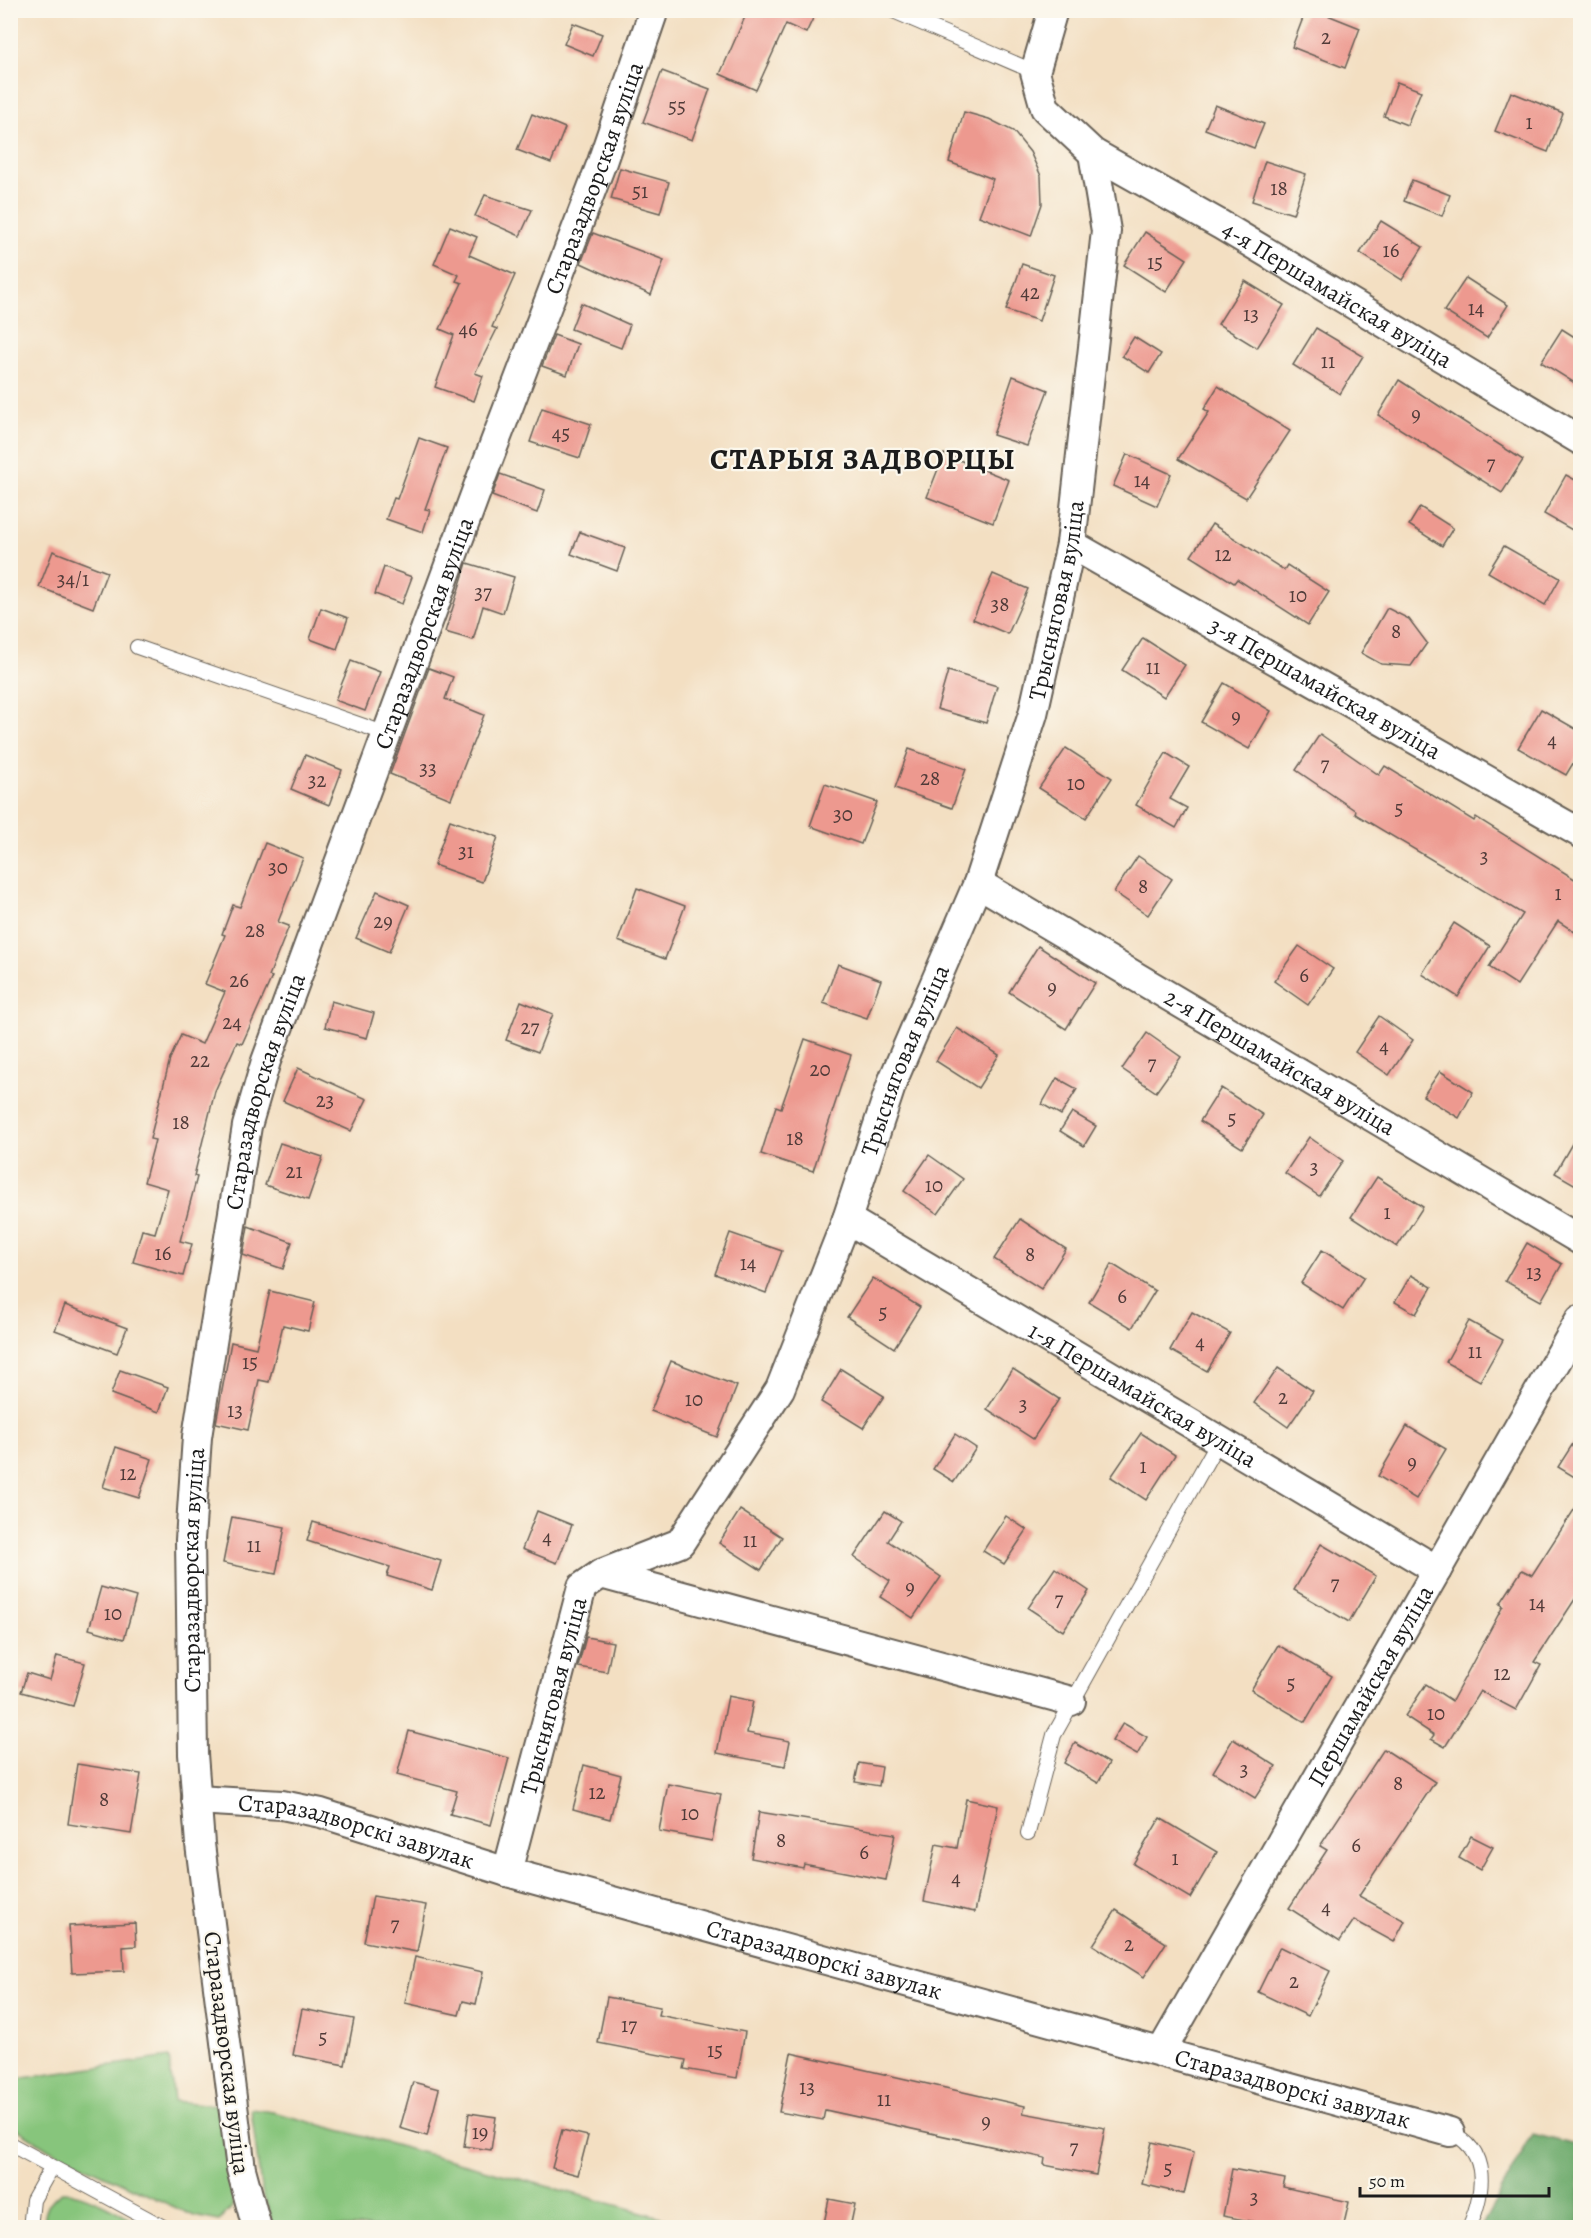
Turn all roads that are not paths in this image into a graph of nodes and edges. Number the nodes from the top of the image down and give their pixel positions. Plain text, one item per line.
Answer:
1 (654, 10) edge
2 (891, 10) edge
3 (1053, 10) edge
4 (1035, 72) junction
5 (1093, 153) junction
6 (1581, 440) edge
7 (1071, 544) junction
8 (137, 647) dead end
9 (387, 734) junction
10 (1581, 833) edge
11 (978, 884) junction
12 (847, 1219) junction
13 (1581, 1240) edge
14 (1581, 1320) edge
15 (1219, 1440) junction
16 (1437, 1570) junction
17 (601, 1574) junction
18 (1071, 1701) junction
19 (196, 1800) junction
20 (1028, 1833) dead end
21 (507, 1872) junction
22 (1161, 2052) junction
23 (1450, 2132) joint
24 (10, 2144) edge
25 (51, 2168) junction
26 (30, 2228) edge
27 (165, 2228) edge
28 (257, 2228) edge
29 (1469, 2228) edge

1 - 9 street, Старазадворская вуліца
2 - 4 lane
3 - 4 street
4 - 5 street, 4-я Першамайская вуліца
5 - 6 street, 4-я Першамайская вуліца
5 - 7 street, Трысняговая вуліца
7 - 10 street, 3-я Першамайская вуліца
7 - 11 street, Трысняговая вуліца
8 - 9 lane
9 - 19 street, Старазадворская вуліца
11 - 12 street, Трысняговая вуліца
11 - 13 street, 2-я Першамайская вуліца
12 - 15 street, 1-я Першамайская вуліца
12 - 17 street, Трысняговая вуліца
14 - 16 street, Першамайская вуліца
15 - 16 street, 1-я Першамайская вуліца
15 - 18 lane
16 - 22 street, Першамайская вуліца
17 - 18 street
17 - 21 street, Трысняговая вуліца
18 - 20 lane
19 - 21 street, Старазадворскі завулак
19 - 28 street, Старазадворская вуліца
21 - 22 street, Старазадворскі завулак
22 - 23 street, Старазадворскі завулак
23 - 29 lane
24 - 25 lane
25 - 26 lane
25 - 27 lane

